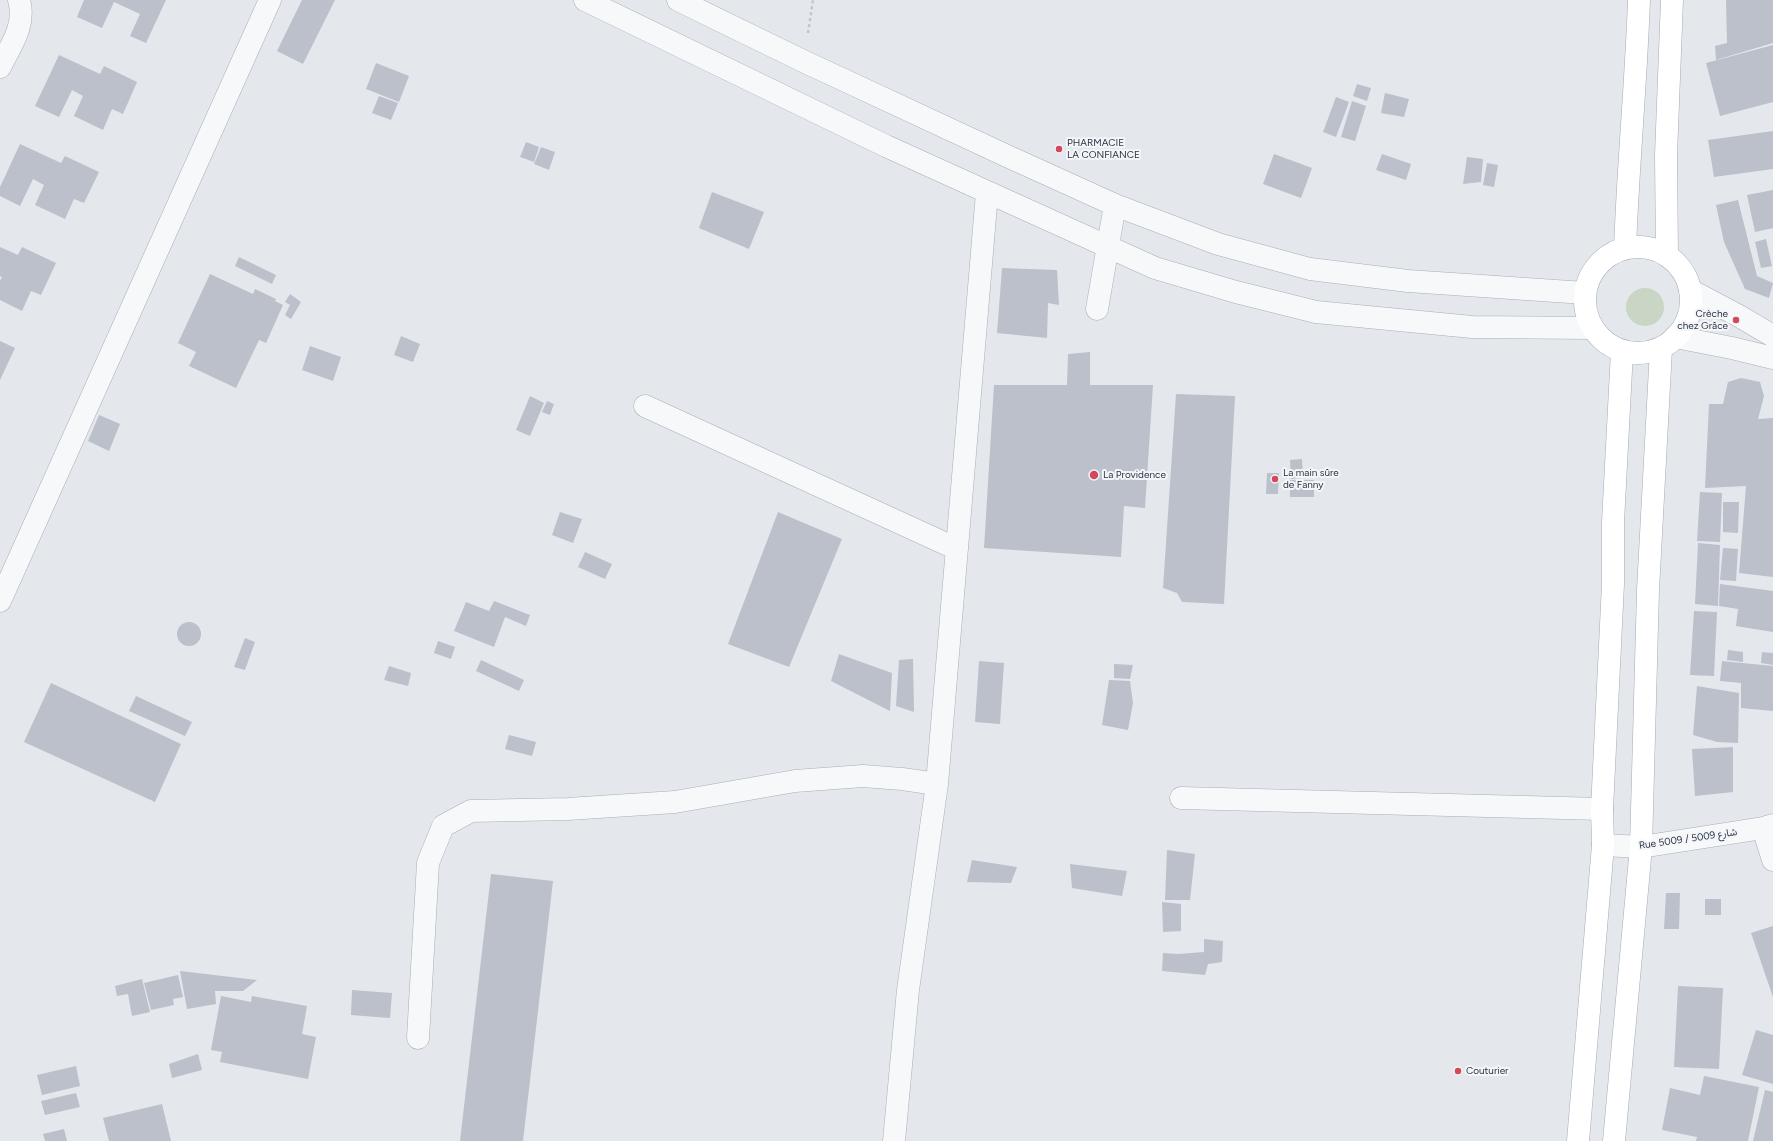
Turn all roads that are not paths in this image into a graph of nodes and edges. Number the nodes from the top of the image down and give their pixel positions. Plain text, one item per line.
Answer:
1 (19, 0) edge
2 (270, 0) edge
3 (585, 0) edge
4 (678, 0) edge
5 (1639, 0) edge
6 (1672, 0) edge
7 (0, 67) edge
8 (987, 193) junction
9 (1115, 205) junction
10 (1108, 247) junction
11 (1625, 249) junction
12 (1667, 256) junction
13 (1690, 290) junction
14 (1585, 293) junction
15 (1097, 309) dead end
16 (1593, 328) junction
17 (1773, 336) edge
18 (1668, 343) junction
19 (1622, 351) junction
20 (1773, 358) edge
21 (646, 406) dead end
22 (957, 549) junction
23 (0, 601) edge
24 (937, 784) junction
25 (1181, 798) dead end
26 (1602, 809) junction
27 (1768, 827) edge
28 (1603, 845) junction
29 (1642, 847) junction
30 (1773, 860) edge
31 (418, 1038) dead end
32 (894, 1141) edge
33 (1578, 1141) edge
34 (1614, 1141) edge

1 - 7 street
2 - 23 street
3 - 8 street
4 - 9 street
5 - 11 main road
6 - 12 main road
8 - 10 street
8 - 22 street
9 - 10 street
9 - 14 street
10 - 15 street
10 - 16 street
11 - 12 main road
11 - 14 main road
12 - 13 main road
13 - 17 street
13 - 18 main road
14 - 16 main road
16 - 19 main road
18 - 19 main road
18 - 20 street
18 - 29 main road
19 - 26 main road
21 - 22 street
22 - 24 street
24 - 31 street
24 - 32 street
25 - 26 street
26 - 28 main road
27 - 29 street, Rue 5009 / شارع 5009
27 - 30 street
28 - 29 street, Rue 5009 / شارع 5009
28 - 33 main road
29 - 34 main road

